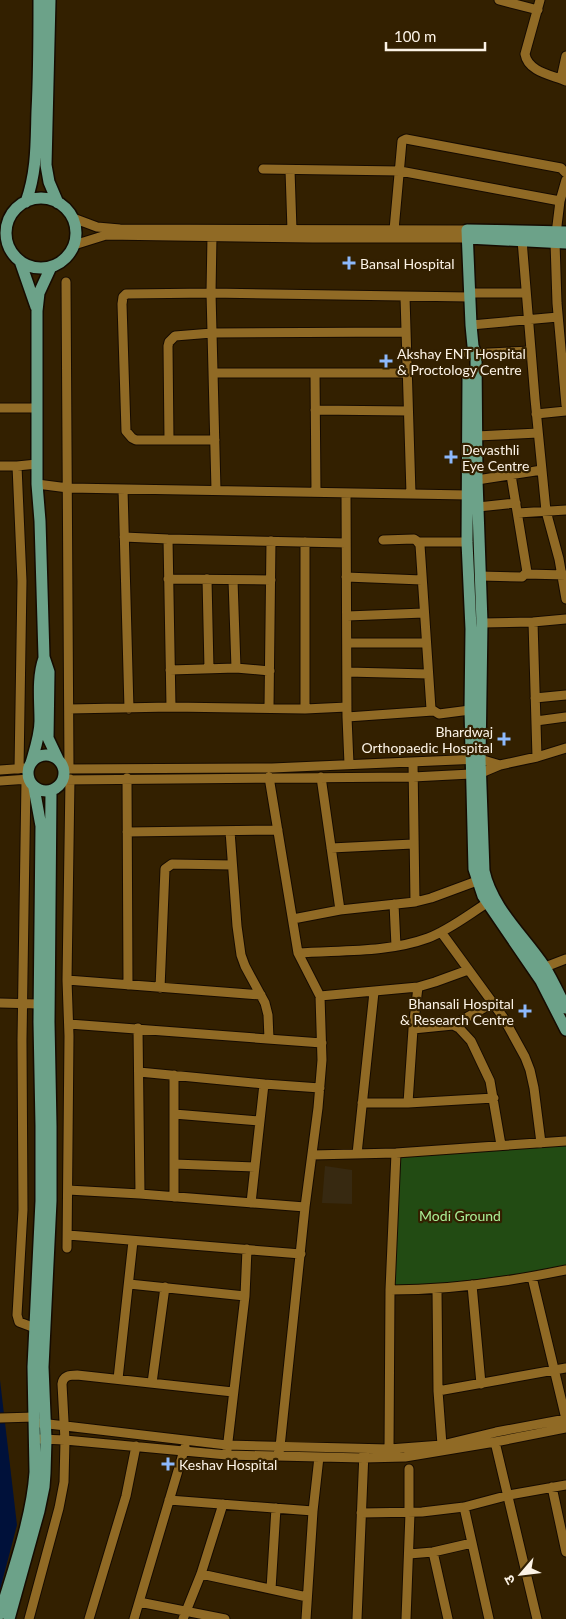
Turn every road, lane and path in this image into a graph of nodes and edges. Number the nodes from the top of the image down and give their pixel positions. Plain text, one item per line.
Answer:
1 (39, 0) edge
2 (50, 0) edge
3 (499, 0) edge
4 (540, 0) edge
5 (538, 10) junction
6 (44, 42) junction
7 (566, 56) edge
8 (44, 65) junction
9 (563, 80) edge
10 (264, 169) dead end
11 (290, 170) junction
12 (400, 171) junction
13 (566, 173) edge
14 (566, 180) edge
15 (26, 202) junction
16 (560, 202) junction
17 (58, 203) junction
18 (72, 218) junction
19 (4, 223) edge
20 (292, 230) junction
21 (394, 230) junction
22 (467, 234) junction
23 (212, 236) junction
24 (561, 237) edge
25 (522, 240) junction
26 (4, 242) edge
27 (74, 245) junction
28 (20, 261) junction
29 (51, 267) junction
30 (66, 282) dead end
31 (212, 293) junction
32 (526, 293) junction
33 (469, 295) junction
34 (405, 297) junction
35 (37, 311) junction
36 (558, 317) junction
37 (528, 320) junction
38 (470, 325) junction
39 (406, 332) junction
40 (212, 333) junction
41 (531, 351) junction
42 (472, 352) junction
43 (213, 373) junction
44 (315, 373) junction
45 (407, 374) junction
46 (566, 405) edge
47 (0, 408) edge
48 (36, 408) junction
49 (315, 410) junction
50 (408, 411) junction
51 (566, 411) edge
52 (536, 414) junction
53 (538, 433) junction
54 (477, 436) junction
55 (169, 440) junction
56 (215, 440) junction
57 (37, 464) junction
58 (0, 466) edge
59 (17, 466) junction
60 (542, 470) junction
61 (511, 475) junction
62 (476, 480) junction
63 (37, 484) junction
64 (68, 488) junction
65 (123, 489) junction
66 (216, 490) junction
67 (316, 492) junction
68 (346, 493) junction
69 (411, 494) junction
70 (468, 495) junction
71 (516, 503) junction
72 (478, 507) junction
73 (546, 510) junction
74 (566, 510) edge
75 (518, 513) junction
76 (124, 536) junction
77 (168, 539) junction
78 (383, 540) dead end
79 (271, 541) junction
80 (305, 542) junction
81 (346, 542) junction
82 (418, 542) junction
83 (467, 542) junction
84 (526, 574) junction
85 (564, 575) edge
86 (480, 576) junction
87 (346, 577) junction
88 (168, 579) junction
89 (207, 579) junction
90 (233, 580) junction
91 (270, 580) junction
92 (422, 580) junction
93 (566, 599) edge
94 (424, 613) junction
95 (347, 616) junction
96 (566, 619) edge
97 (533, 622) junction
98 (482, 623) junction
99 (347, 643) junction
100 (426, 643) junction
101 (44, 656) junction
102 (236, 668) junction
103 (209, 669) junction
104 (170, 670) junction
105 (270, 671) junction
106 (347, 672) junction
107 (428, 674) junction
108 (566, 695) edge
109 (535, 698) junction
110 (171, 707) junction
111 (347, 707) junction
112 (269, 708) junction
113 (70, 709) junction
114 (129, 709) junction
115 (304, 709) junction
116 (470, 710) junction
117 (433, 711) junction
118 (347, 716) junction
119 (566, 717) edge
120 (536, 721) junction
121 (566, 748) edge
122 (537, 757) junction
123 (476, 759) junction
124 (412, 762) junction
125 (349, 764) junction
126 (500, 765) junction
127 (0, 770) edge
128 (65, 771) junction
129 (476, 774) junction
130 (28, 775) junction
131 (321, 777) junction
132 (413, 777) junction
133 (127, 778) junction
134 (269, 778) junction
135 (0, 781) edge
136 (51, 791) junction
137 (278, 830) junction
138 (230, 831) junction
139 (127, 832) junction
140 (414, 844) junction
141 (331, 848) junction
142 (232, 865) junction
143 (45, 875) junction
144 (477, 880) junction
145 (415, 902) junction
146 (487, 903) junction
147 (394, 904) junction
148 (340, 910) junction
149 (293, 919) junction
150 (441, 932) junction
151 (396, 946) junction
152 (298, 953) junction
153 (566, 959) edge
154 (540, 969) junction
155 (468, 970) junction
156 (67, 984) junction
157 (128, 985) junction
158 (418, 987) junction
159 (160, 988) junction
160 (49, 989) junction
161 (374, 992) junction
162 (261, 994) junction
163 (320, 996) junction
164 (492, 1003) junction
165 (0, 1004) edge
166 (23, 1004) junction
167 (39, 1004) junction
168 (566, 1008) edge
169 (69, 1024) junction
170 (453, 1025) junction
171 (138, 1028) junction
172 (413, 1029) junction
173 (566, 1030) edge
174 (269, 1039) junction
175 (322, 1043) junction
176 (139, 1072) junction
177 (174, 1075) junction
178 (264, 1084) junction
179 (320, 1088) junction
180 (494, 1098) junction
181 (362, 1103) junction
182 (408, 1103) junction
183 (174, 1114) junction
184 (260, 1121) junction
185 (566, 1141) edge
186 (541, 1143) junction
187 (501, 1145) junction
188 (396, 1153) junction
189 (357, 1154) junction
190 (312, 1155) junction
191 (174, 1164) junction
192 (255, 1168) junction
193 (68, 1190) junction
194 (140, 1194) junction
195 (174, 1197) junction
196 (251, 1203) junction
197 (304, 1207) junction
198 (68, 1235) junction
199 (134, 1241) junction
200 (67, 1248) dead end
201 (248, 1249) junction
202 (300, 1254) junction
203 (566, 1270) edge
204 (532, 1277) junction
205 (128, 1284) junction
206 (472, 1285) junction
207 (165, 1287) junction
208 (437, 1289) junction
209 (390, 1290) junction
210 (244, 1296) junction
211 (35, 1328) junction
212 (566, 1368) edge
213 (554, 1371) junction
214 (118, 1379) junction
215 (152, 1383) junction
216 (482, 1384) junction
217 (438, 1391) junction
218 (233, 1392) junction
219 (0, 1418) edge
220 (566, 1419) edge
221 (38, 1421) junction
222 (64, 1426) junction
223 (566, 1428) edge
224 (40, 1439) junction
225 (65, 1440) junction
226 (187, 1440) junction
227 (495, 1442) junction
228 (227, 1445) junction
229 (442, 1445) junction
230 (136, 1446) junction
231 (184, 1450) junction
232 (389, 1450) junction
233 (279, 1452) junction
234 (364, 1454) junction
235 (227, 1455) junction
236 (319, 1457) junction
237 (409, 1469) dead end
238 (566, 1485) edge
239 (552, 1487) junction
240 (509, 1495) junction
241 (169, 1500) junction
242 (223, 1504) junction
243 (464, 1507) junction
244 (276, 1508) junction
245 (314, 1511) junction
246 (361, 1513) junction
247 (410, 1513) junction
248 (563, 1524) edge
249 (472, 1543) junction
250 (433, 1552) junction
251 (566, 1552) edge
252 (409, 1554) junction
253 (202, 1574) junction
254 (271, 1589) junction
255 (308, 1598) junction
256 (139, 1602) junction
257 (0, 1614) edge
258 (184, 1615) edge
259 (9, 1619) edge
260 (29, 1619) edge
261 (89, 1619) edge
262 (134, 1619) edge
263 (226, 1619) edge
264 (306, 1619) edge
265 (357, 1619) edge
266 (406, 1619) edge
267 (448, 1619) edge
268 (489, 1619) edge
269 (537, 1619) edge

1 - 6 main road
2 - 6 main road
3 - 5 street
4 - 5 street
5 - 9 street
6 - 8 main road
7 - 9 street
8 - 15 main road
8 - 17 main road
10 - 11 street
11 - 12 street
11 - 20 street
12 - 13 street
12 - 16 street
12 - 21 street
14 - 16 street
15 - 17 main road
15 - 19 main road
16 - 24 street
17 - 18 main road
18 - 20 street
18 - 27 main road
19 - 26 main road
20 - 21 street
21 - 22 street
22 - 23 street
22 - 24 main road
22 - 25 main road
22 - 33 main road
23 - 27 street
23 - 31 street
24 - 25 main road
24 - 36 street
25 - 32 street
26 - 28 main road
27 - 29 main road
28 - 29 main road
28 - 35 main road
29 - 35 main road
30 - 64 street
31 - 34 street
31 - 40 street
31 - 55 street
32 - 33 street
32 - 37 street
33 - 34 street
33 - 38 main road
34 - 39 street
35 - 48 main road
36 - 37 street
36 - 46 street
37 - 38 street
37 - 41 street
38 - 42 main road
39 - 40 street
39 - 45 street
40 - 43 street
40 - 55 street
41 - 42 street
41 - 52 street
42 - 54 main road
42 - 70 main road
43 - 44 street
43 - 56 street
44 - 45 street
44 - 49 street
45 - 50 street
47 - 48 street
48 - 57 main road
49 - 50 street
49 - 67 street
50 - 69 street
51 - 52 street
52 - 53 street
53 - 54 street
53 - 60 street
54 - 62 main road
55 - 56 street
56 - 66 street
57 - 59 street
57 - 63 main road
58 - 59 street
59 - 130 street
60 - 61 street
60 - 73 street
61 - 62 street
61 - 71 street
62 - 72 main road
63 - 64 street
63 - 101 main road
64 - 65 street
64 - 113 street
65 - 66 street
65 - 76 street
66 - 67 street
67 - 68 street
68 - 69 street
68 - 81 street
69 - 70 street
70 - 83 main road
71 - 72 street
71 - 75 street
72 - 86 main road
73 - 74 street
73 - 75 street
73 - 85 street
75 - 84 street
76 - 77 street
76 - 114 street
77 - 79 street
77 - 88 street
78 - 82 street
79 - 80 street
79 - 91 street
80 - 81 street
80 - 115 street
81 - 87 street
82 - 83 street
82 - 92 street
83 - 116 main road
84 - 85 street
84 - 86 street
85 - 93 street
86 - 98 main road
87 - 92 street
87 - 95 street
88 - 89 street
88 - 104 street
89 - 90 street
89 - 103 street
90 - 91 street
90 - 102 street
91 - 105 street
92 - 94 street
94 - 95 street
94 - 100 street
95 - 99 street
96 - 97 street
97 - 98 street
97 - 109 street
98 - 123 main road
99 - 100 street
99 - 106 street
100 - 107 street
101 - 128 main road
101 - 130 main road
102 - 103 street
102 - 105 street
103 - 104 street
104 - 110 street
105 - 112 street
106 - 107 street
106 - 111 street
107 - 117 street
108 - 109 street
109 - 120 street
110 - 112 street
110 - 114 street
111 - 115 street
111 - 118 street
112 - 115 street
113 - 114 street
113 - 128 street
116 - 117 street
116 - 123 main road
117 - 118 street
118 - 125 street
119 - 120 street
120 - 122 street
121 - 122 street
122 - 126 street
123 - 124 street
123 - 126 street
123 - 129 main road
124 - 125 street
124 - 132 street
125 - 128 street
126 - 129 street
127 - 130 street
128 - 130 main road
128 - 133 street
128 - 136 main road
128 - 156 street
129 - 132 street
129 - 144 main road
129 - 154 main road
130 - 135 street
130 - 136 main road
130 - 143 main road
130 - 166 street
131 - 132 street
131 - 134 street
131 - 141 street
132 - 140 street
133 - 134 street
133 - 139 street
134 - 137 street
136 - 143 main road
137 - 138 street
137 - 149 street
138 - 139 street
138 - 142 street
139 - 157 street
140 - 141 street
140 - 145 street
141 - 148 street
142 - 159 street
142 - 162 street
143 - 160 main road
143 - 167 main road
144 - 145 street
144 - 146 main road
145 - 147 street
146 - 150 street
146 - 154 main road
147 - 148 street
147 - 151 street
148 - 149 street
149 - 152 street
150 - 151 street
150 - 155 street
151 - 152 street
152 - 163 street
153 - 154 street
154 - 168 main road
154 - 173 main road
155 - 158 street
155 - 164 street
156 - 157 street
156 - 160 street
156 - 169 street
157 - 159 street
158 - 161 street
158 - 172 street
159 - 162 street
160 - 221 main road
161 - 163 street
161 - 181 street
162 - 174 street
163 - 175 street
164 - 170 street
164 - 186 street
165 - 166 street
166 - 167 street
166 - 211 street
167 - 211 main road
169 - 171 street
169 - 193 street
170 - 172 street
170 - 180 street
171 - 174 street
171 - 176 street
172 - 182 street
174 - 175 street
175 - 179 street
176 - 177 street
176 - 194 street
177 - 178 street
177 - 183 street
178 - 179 street
178 - 184 street
179 - 190 street
180 - 182 street
180 - 187 street
181 - 182 street
181 - 189 street
183 - 184 street
183 - 191 street
184 - 192 street
185 - 186 street
186 - 187 street
187 - 188 street
188 - 189 street
188 - 209 street
189 - 190 street
190 - 197 street
191 - 192 street
191 - 195 street
192 - 196 street
193 - 194 street
193 - 198 street
194 - 195 street
195 - 196 street
196 - 197 street
197 - 202 street
198 - 199 street
198 - 200 street
199 - 201 street
199 - 205 street
201 - 202 street
201 - 210 street
202 - 233 street
203 - 204 street
204 - 206 street
204 - 213 street
205 - 207 street
205 - 214 street
206 - 208 street
206 - 216 street
207 - 210 street
207 - 215 street
208 - 209 street
208 - 217 street
209 - 232 street
210 - 218 street
211 - 221 main road
212 - 213 street
213 - 216 street
213 - 220 street
214 - 215 street
214 - 222 street
215 - 218 street
216 - 217 street
217 - 229 street
218 - 228 street
219 - 221 street
220 - 229 street
221 - 222 street
221 - 224 main road
222 - 225 street
222 - 226 street
223 - 227 street
224 - 225 street
224 - 257 main road
224 - 259 main road
225 - 230 street
225 - 260 street
226 - 228 street
226 - 231 street
227 - 234 street
227 - 240 street
228 - 233 street
228 - 235 street
229 - 232 street
230 - 231 street
230 - 261 street
231 - 235 street
231 - 241 street
232 - 234 street
233 - 234 street
233 - 235 street
233 - 236 street
234 - 236 street
234 - 246 street
236 - 245 street
237 - 247 street
238 - 239 street
239 - 240 street
239 - 248 street
240 - 243 street
240 - 269 street
241 - 242 street
241 - 256 street
242 - 244 street
242 - 253 street
243 - 247 street
243 - 249 street
244 - 245 street
244 - 254 street
245 - 255 street
246 - 247 street
246 - 265 street
247 - 252 street
248 - 251 street
249 - 250 street
249 - 268 street
250 - 252 street
250 - 267 street
252 - 266 street
253 - 254 street
253 - 258 street
254 - 255 street
255 - 264 street
256 - 258 street
256 - 262 street
258 - 263 street

